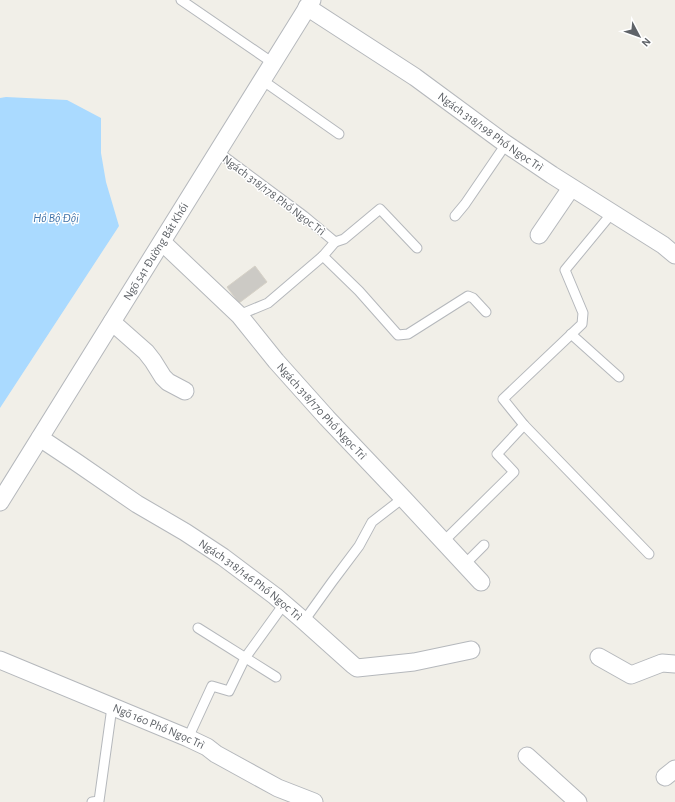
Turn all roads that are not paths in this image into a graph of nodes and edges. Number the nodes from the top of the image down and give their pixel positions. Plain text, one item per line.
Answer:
1 (181, 0) edge
2 (309, 4) edge
3 (273, 63) junction
4 (262, 80) junction
5 (339, 134) dead end
6 (506, 144) junction
7 (218, 152) junction
8 (571, 188) junction
9 (612, 213) junction
10 (455, 216) dead end
11 (539, 235) dead end
12 (162, 242) junction
13 (335, 242) junction
14 (417, 248) dead end
15 (675, 255) edge
16 (323, 256) junction
17 (486, 312) dead end
18 (239, 315) junction
19 (112, 322) junction
20 (571, 334) junction
21 (619, 377) dead end
22 (185, 391) dead end
23 (524, 425) junction
24 (40, 438) junction
25 (404, 498) junction
26 (0, 502) edge
27 (444, 542) junction
28 (484, 545) dead end
29 (649, 554) dead end
30 (465, 564) junction
31 (481, 582) dead end
32 (284, 604) junction
33 (304, 621) junction
34 (198, 628) dead end
35 (471, 650) dead end
36 (599, 657) dead end
37 (245, 658) junction
38 (0, 660) edge
39 (675, 664) edge
40 (276, 677) dead end
41 (112, 707) junction
42 (188, 738) junction
43 (527, 756) dead end
44 (92, 802) edge
45 (314, 802) edge
46 (578, 802) edge

1 - 3 lane
2 - 3 street, Ngõ 541 Đường Bát Khối
2 - 6 street, Ngách 318/198 Phố Ngọc Trì
3 - 4 street, Ngõ 541 Đường Bát Khối
4 - 5 lane
4 - 7 street, Ngõ 541 Đường Bát Khối
6 - 8 street, Ngách 318/198 Phố Ngọc Trì
6 - 10 lane
7 - 12 street, Ngõ 541 Đường Bát Khối
7 - 13 lane, Ngách 318/178 Phố Ngọc Trì
8 - 9 street, Ngách 318/198 Phố Ngọc Trì
8 - 11 street
9 - 15 street, Ngách 318/198 Phố Ngọc Trì
9 - 20 lane
12 - 18 street, Ngách 318/170 Phố Ngọc Trì
12 - 19 street, Ngõ 541 Đường Bát Khối
13 - 14 lane
13 - 16 lane, Ngách 318/178 Phố Ngọc Trì
16 - 17 lane, Ngách 318/178 Phố Ngọc Trì
16 - 18 lane
18 - 25 street, Ngách 318/170 Phố Ngọc Trì
19 - 22 street
19 - 24 street, Ngõ 541 Đường Bát Khối
20 - 21 lane
20 - 23 lane
23 - 27 lane
23 - 29 lane
24 - 26 street, Ngõ 541 Đường Bát Khối
24 - 32 street, Ngách 318/146 Phố Ngọc Trì
25 - 27 street, Ngách 318/170 Phố Ngọc Trì
25 - 33 lane
27 - 30 street, Ngách 318/170 Phố Ngọc Trì
28 - 30 lane
30 - 31 street, Ngách 318/170 Phố Ngọc Trì
32 - 33 street, Ngách 318/146 Phố Ngọc Trì
32 - 37 lane
33 - 35 street, Ngách 318/146 Phố Ngọc Trì
34 - 37 lane
36 - 39 street
37 - 40 lane
37 - 42 lane
38 - 41 street, Ngõ 160 Phố Ngọc Trì
41 - 42 street, Ngõ 160 Phố Ngọc Trì
41 - 44 lane
42 - 45 street, Ngõ 160 Phố Ngọc Trì
43 - 46 street

